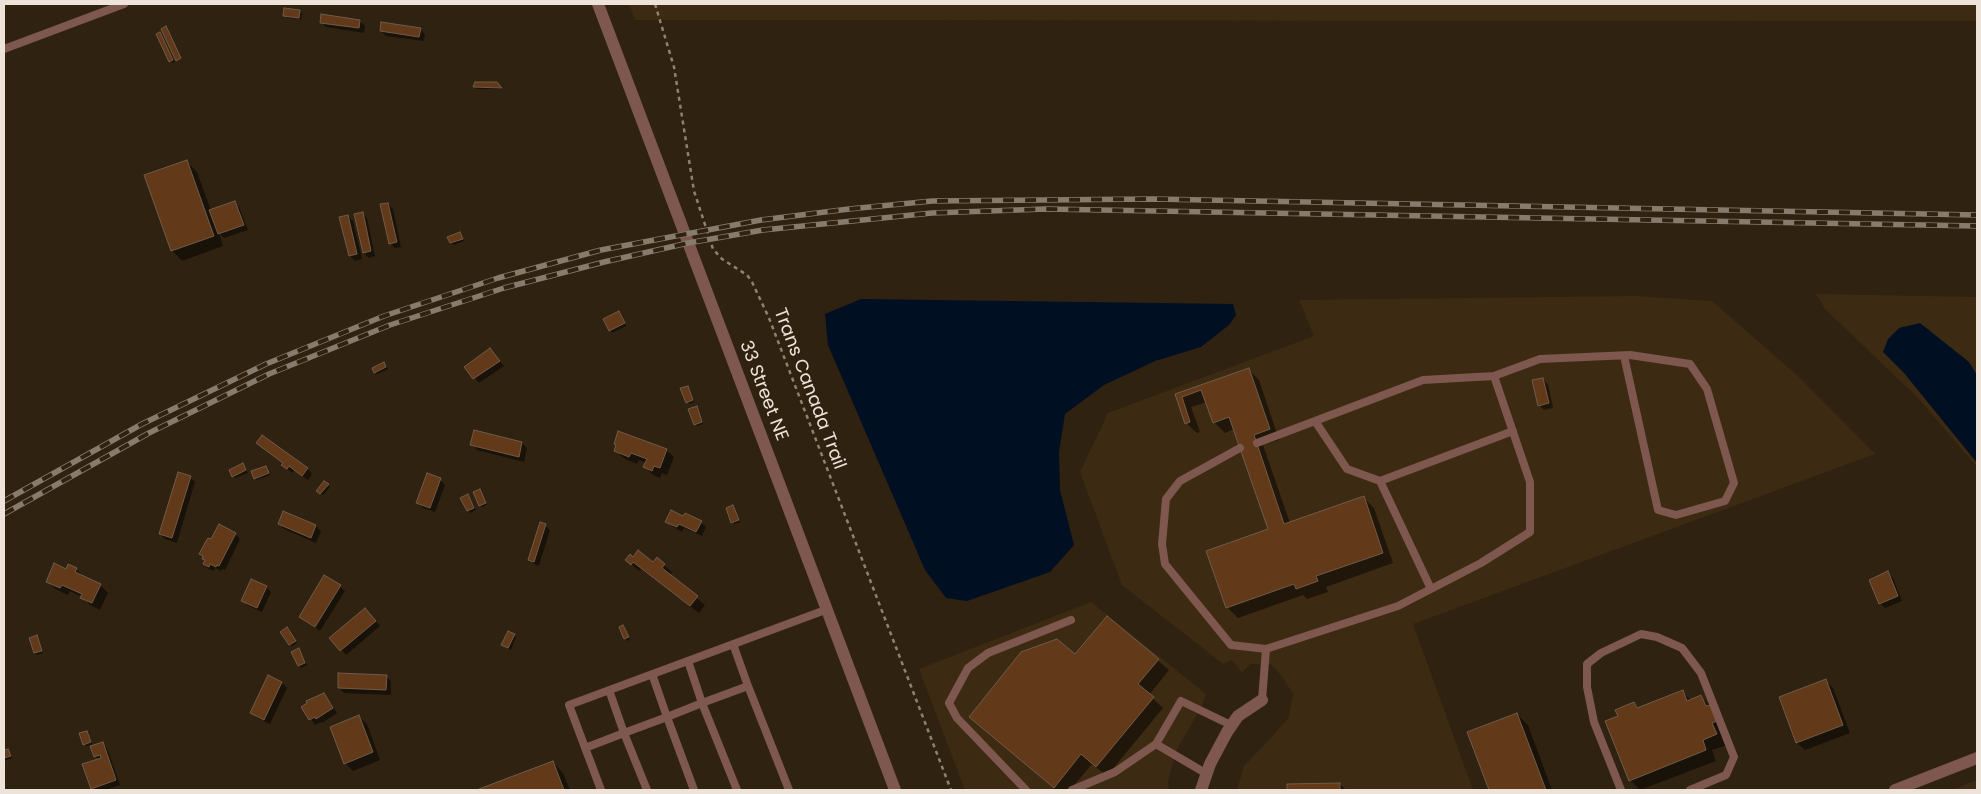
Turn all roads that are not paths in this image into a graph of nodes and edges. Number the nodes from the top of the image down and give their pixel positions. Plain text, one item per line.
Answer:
1 (124, 4) edge
2 (598, 4) edge
3 (4, 49) edge
4 (1624, 356) junction
5 (1494, 376) junction
6 (1315, 421) junction
7 (1513, 432) junction
8 (1256, 443) dead end
9 (1240, 448) dead end
10 (1380, 481) junction
11 (1431, 589) junction
12 (828, 609) junction
13 (1070, 620) dead end
14 (733, 644) junction
15 (1266, 649) junction
16 (688, 661) junction
17 (652, 674) junction
18 (748, 686) junction
19 (609, 690) junction
20 (1262, 700) joint
21 (702, 703) junction
22 (667, 717) junction
23 (1231, 725) junction
24 (624, 733) junction
25 (1156, 744) junction
26 (585, 748) junction
27 (1977, 758) edge
28 (1207, 774) junction
29 (601, 790) edge
30 (647, 790) edge
31 (694, 790) edge
32 (737, 790) edge
33 (789, 790) edge
34 (895, 790) edge
35 (1026, 790) edge
36 (1072, 790) edge
37 (1202, 790) edge
38 (1621, 790) edge
39 (1690, 790) edge
40 (1895, 790) edge

1 - 3 lane
2 - 12 street, 33 Street NE
4 - 4 lane
4 - 5 lane
5 - 6 lane
5 - 7 lane
6 - 8 lane
6 - 10 lane
7 - 10 lane
7 - 11 lane
9 - 15 lane
10 - 11 lane
11 - 15 lane
12 - 14 lane
12 - 34 street, 33 Street NE
13 - 35 lane
14 - 16 lane
14 - 18 lane
15 - 20 lane
16 - 17 lane
16 - 21 lane
17 - 19 lane
17 - 22 lane
18 - 21 lane
18 - 33 lane
19 - 24 lane
19 - 26 lane
20 - 23 street
21 - 22 lane
21 - 32 lane
22 - 24 lane
22 - 31 lane
23 - 25 lane
23 - 28 street
24 - 26 lane
24 - 30 lane
25 - 28 lane
25 - 36 lane
26 - 29 lane
27 - 40 street
28 - 37 street
38 - 39 lane

